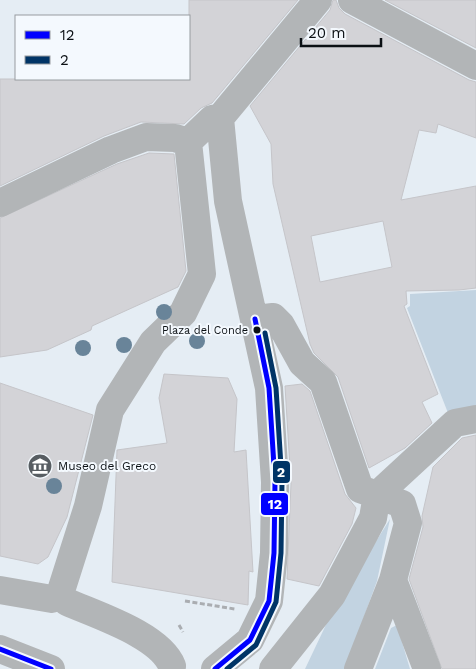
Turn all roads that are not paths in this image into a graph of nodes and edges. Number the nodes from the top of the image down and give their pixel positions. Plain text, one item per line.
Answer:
1 (318, 0) edge
2 (352, 0) edge
3 (476, 66) edge
4 (220, 118) junction
5 (188, 142) junction
6 (0, 203) edge
7 (255, 320) junction
8 (476, 419) edge
9 (377, 496) junction
10 (393, 580) junction
11 (0, 590) edge
12 (60, 594) junction
13 (0, 648) edge
14 (172, 666) dead end
15 (51, 669) edge
16 (215, 669) edge
17 (274, 669) edge
18 (358, 669) edge
19 (427, 669) edge

1 - 4 street
2 - 3 street
4 - 5 street
4 - 7 street
5 - 6 street
5 - 12 street
7 - 9 street
7 - 16 street
8 - 9 street
9 - 10 street
9 - 17 street
10 - 18 street
10 - 19 street
11 - 12 street
12 - 14 street
13 - 15 street

